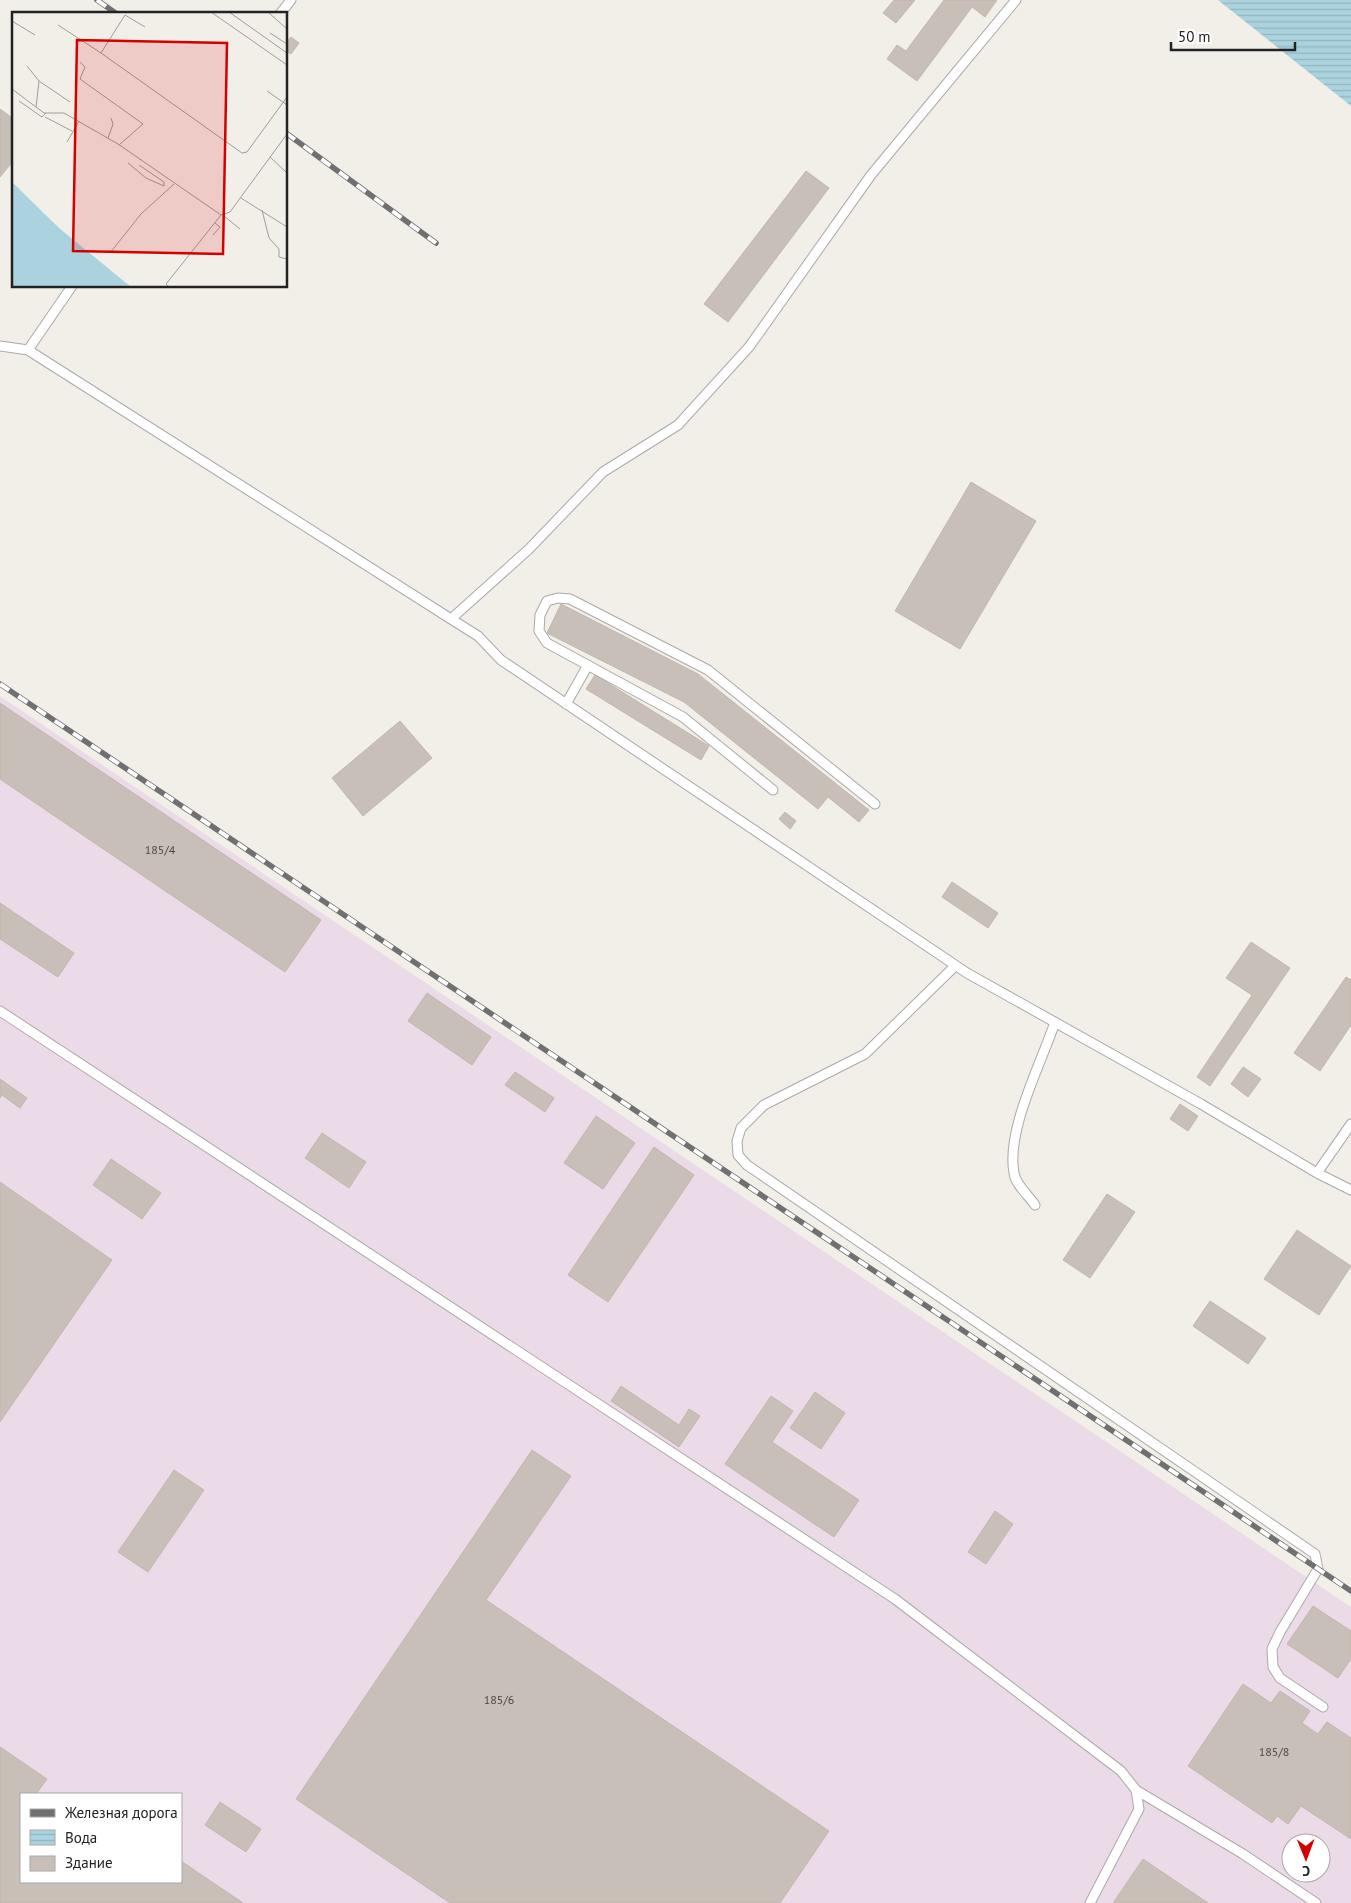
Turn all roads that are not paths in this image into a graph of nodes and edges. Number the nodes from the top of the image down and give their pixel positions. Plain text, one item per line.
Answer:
1 (291, 0) edge
2 (1016, 0) edge
3 (282, 12) edge
4 (71, 288) edge
5 (0, 346) edge
6 (28, 350) junction
7 (451, 618) junction
8 (588, 665) junction
9 (566, 704) junction
10 (773, 790) dead end
11 (875, 804) dead end
12 (956, 966) junction
13 (0, 1011) edge
14 (1054, 1022) junction
15 (1351, 1124) edge
16 (1317, 1173) junction
17 (1351, 1190) edge
18 (1035, 1205) dead end
19 (1323, 1707) dead end
20 (1136, 1790) junction
21 (1090, 1903) edge
22 (1316, 1903) edge

1 - 3 lane
2 - 7 lane
4 - 6 lane
5 - 6 lane
6 - 7 lane
7 - 9 lane
8 - 9 lane
8 - 10 lane
8 - 11 lane
9 - 12 lane
12 - 14 lane
12 - 19 lane
13 - 20 lane
14 - 16 lane
14 - 18 lane
15 - 16 lane
16 - 17 lane
20 - 21 lane
20 - 22 lane

